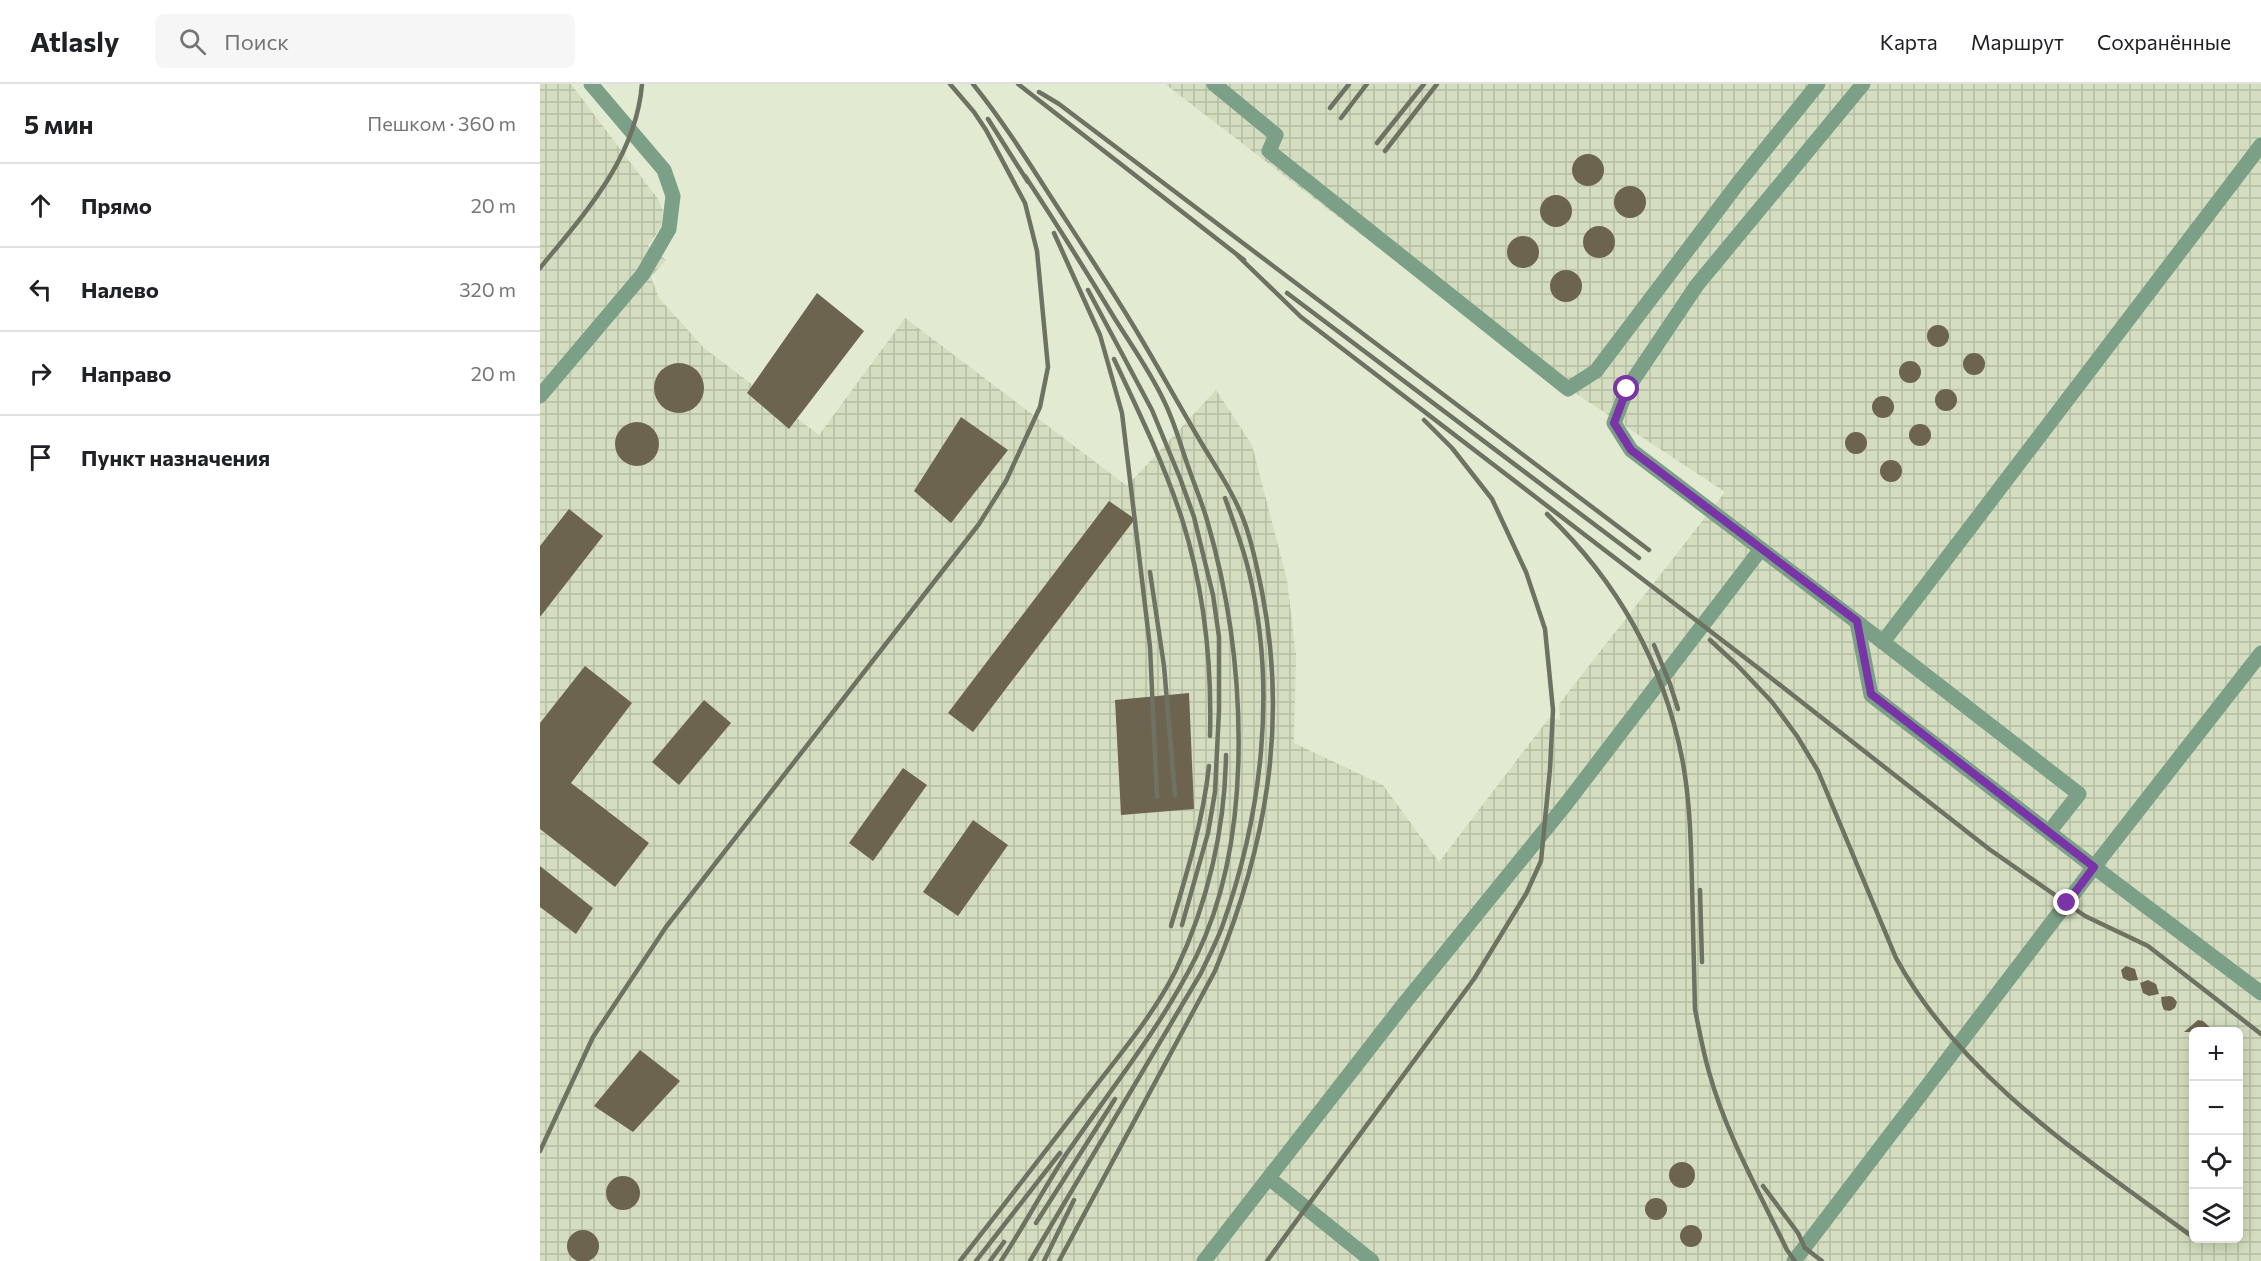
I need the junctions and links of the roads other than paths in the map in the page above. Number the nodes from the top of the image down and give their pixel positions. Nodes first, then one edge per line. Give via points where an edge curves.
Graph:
1 (591, 84) edge
2 (1214, 84) edge
3 (1818, 84) edge
4 (1863, 84) edge
5 (2261, 145) edge
6 (540, 396) edge
7 (1761, 549) junction
8 (1857, 621) junction
9 (1883, 642) junction
10 (2261, 653) edge
11 (2049, 832) junction
12 (2094, 867) junction
13 (2261, 993) edge
14 (1269, 1178) junction
15 (1204, 1261) edge
16 (1372, 1261) edge
17 (1794, 1261) edge

1 - 6 street via 664,170 673,196 669,229 643,274
2 - 3 street via 1276,135 1269,151 1568,389 1596,371
4 - 7 street via 1697,285 1627,389 1614,423 1631,450
5 - 9 street
7 - 8 street
7 - 14 street via 1566,804
8 - 9 street
8 - 11 street via 1871,694
9 - 11 street via 2079,794
10 - 12 street
11 - 12 street
12 - 13 street
12 - 17 street
14 - 15 street
14 - 16 street

